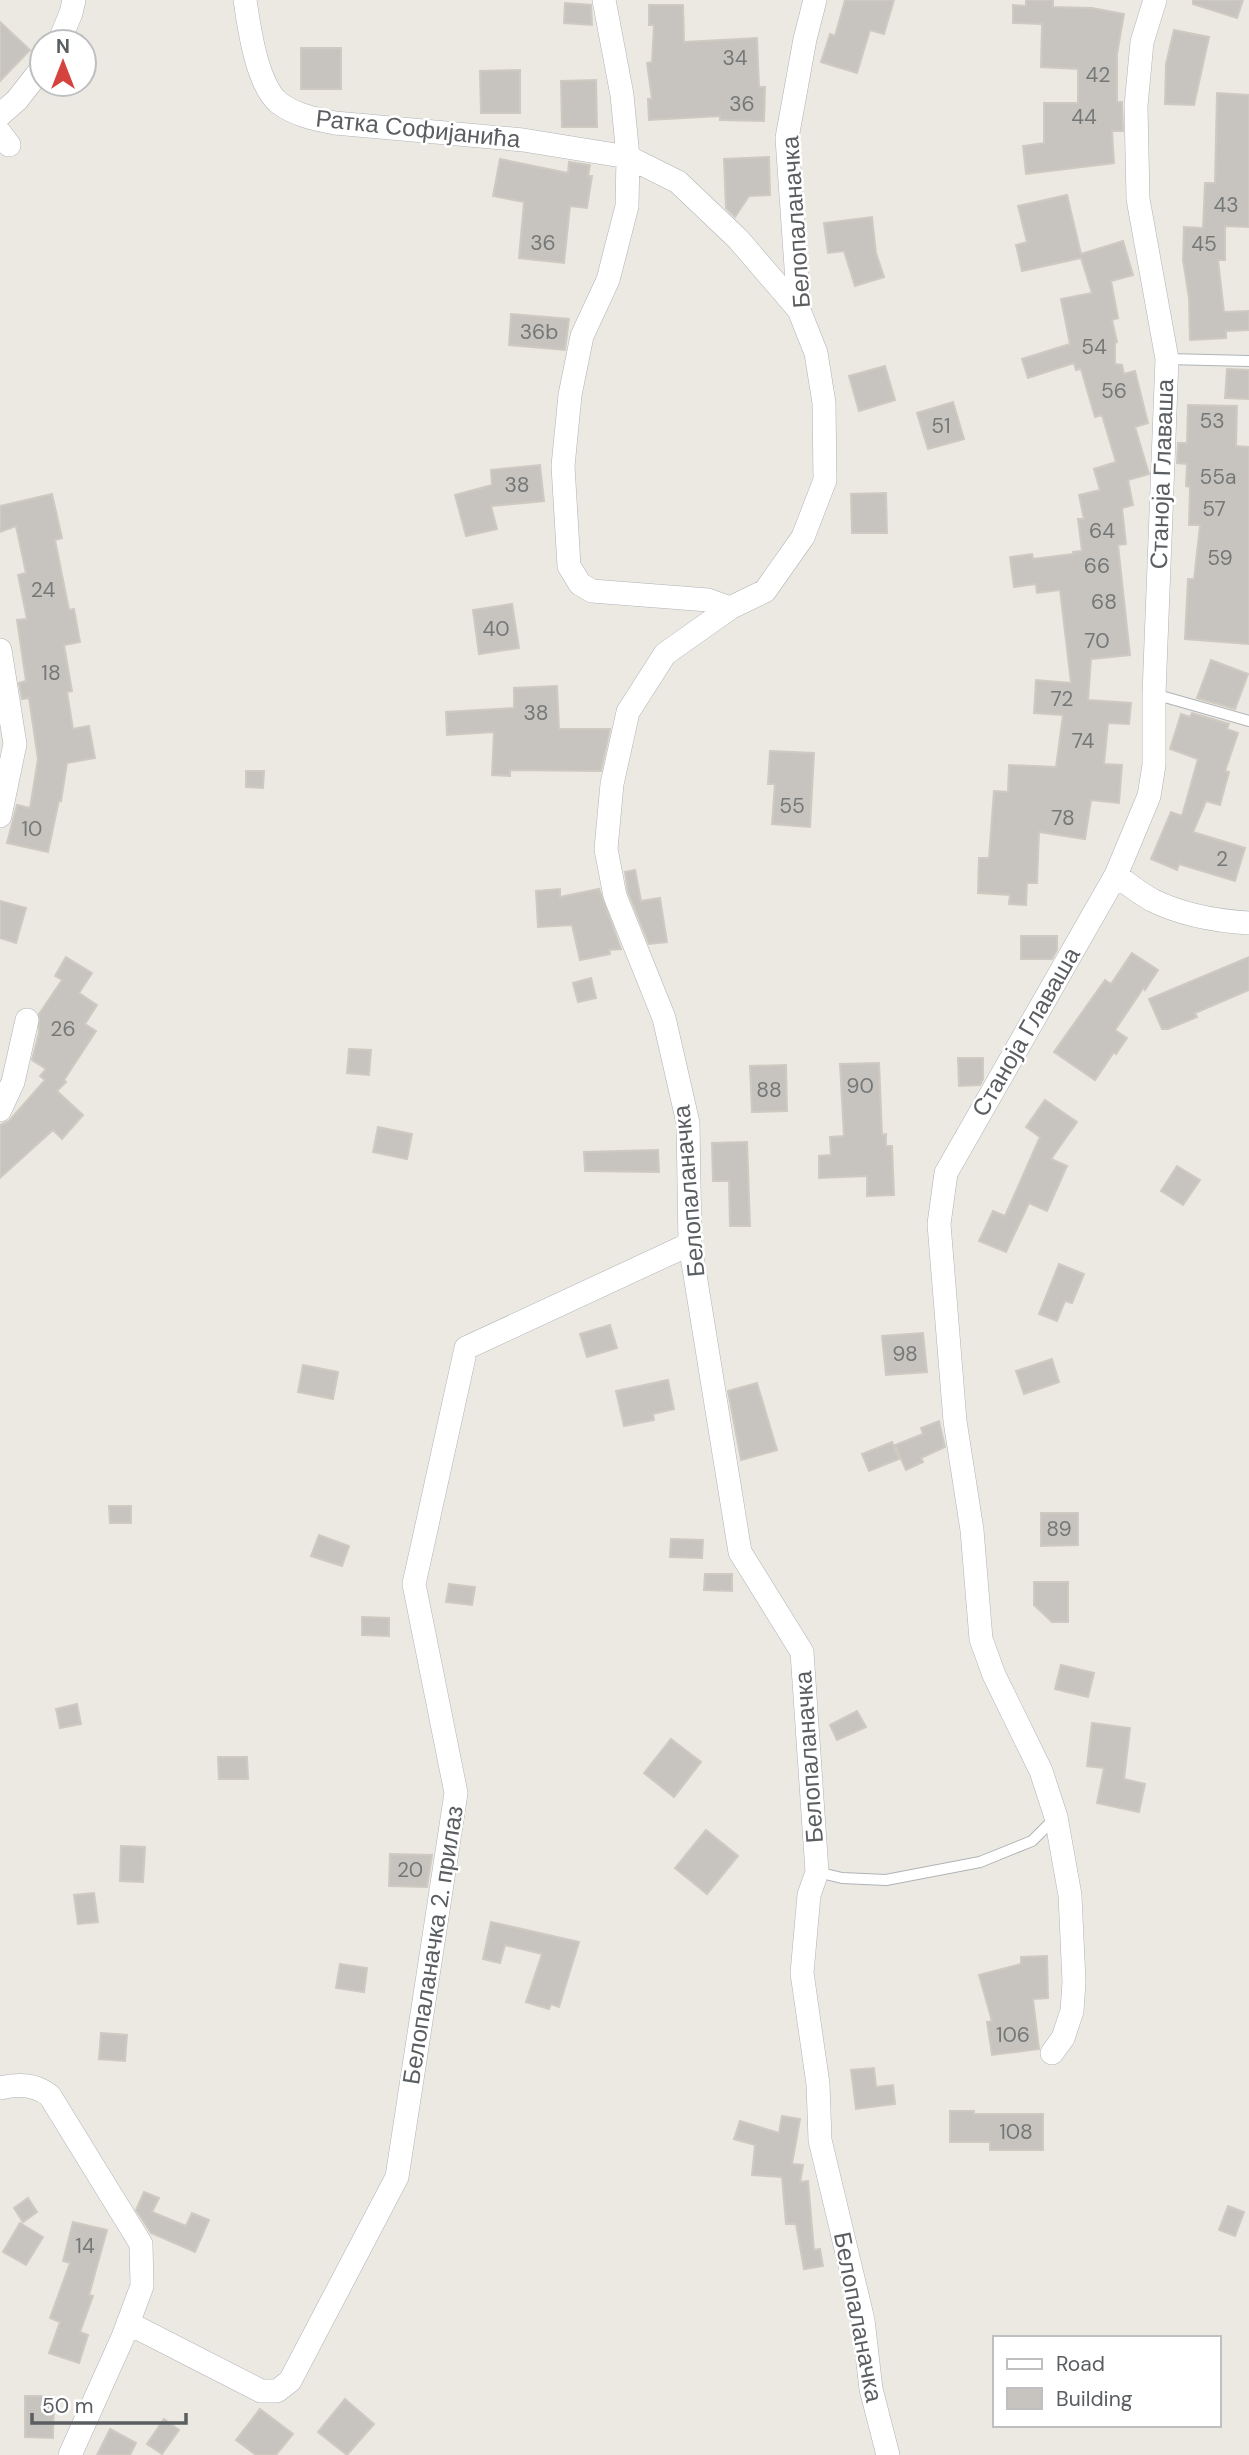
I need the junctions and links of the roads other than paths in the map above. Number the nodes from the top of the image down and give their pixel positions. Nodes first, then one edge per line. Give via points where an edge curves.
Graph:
1 (74, 0) edge
2 (245, 0) edge
3 (604, 0) edge
4 (815, 0) edge
5 (1155, 0) edge
6 (65, 28) edge
7 (28, 86) edge
8 (0, 115) edge
9 (628, 157) junction
10 (799, 310) junction
11 (1167, 359) junction
12 (1249, 361) edge
13 (730, 608) junction
14 (0, 650) edge
15 (1154, 694) junction
16 (1249, 721) edge
17 (0, 816) edge
18 (1116, 875) junction
19 (1249, 923) edge
20 (27, 1020) dead end
21 (0, 1110) edge
22 (690, 1244) junction
23 (1056, 1817) junction
24 (817, 1872) junction
25 (1052, 2053) dead end
26 (0, 2088) edge
27 (128, 2323) junction
28 (70, 2455) edge
29 (888, 2455) edge

1 - 6 street
2 - 9 street, Ратка Софијанића via 267,90 279,103 306,117 523,140
3 - 9 street via 622,94
4 - 10 street, Белопаланачка via 787,138
5 - 11 street, Станоја Главаша via 1142,42 1136,106 1138,199
7 - 8 street
9 - 10 street, Ратка Софијанића via 678,182 738,239
9 - 13 street via 627,206 608,280 582,336 570,396 563,466 569,566 580,584 592,591 708,600
10 - 13 street, Белопаланачка via 816,353 822,390 825,480 803,537 765,591
11 - 12 lane
11 - 15 street, Станоја Главаша
13 - 22 street, Белопаланачка via 665,654 628,712 612,784 606,849 615,895 664,1018 688,1123
14 - 17 street via 15,744
15 - 16 lane
15 - 18 street, Станоја Главаша via 1149,796
18 - 19 street via 1151,900 1188,914
18 - 23 street, Станоја Главаша via 946,1173 939,1224 955,1421 972,1530 981,1639 1041,1771
20 - 21 street via 13,1082
22 - 24 street, Белопаланачка via 740,1552 802,1652
22 - 27 street, Белопаланачка 2. прилаз via 466,1348 414,1584 456,1793 397,2177 290,2381 276,2391 261,2391
23 - 24 lane via 1032,1841 980,1862 886,1880
23 - 25 street, Станоја Главаша via 1070,1895 1074,1982 1072,2011
24 - 29 street, Белопаланачка via 809,1895 802,1973 813,2039 820,2140 863,2320 871,2389
26 - 27 street via 23,2085 50,2096 141,2244 142,2286
27 - 28 street

